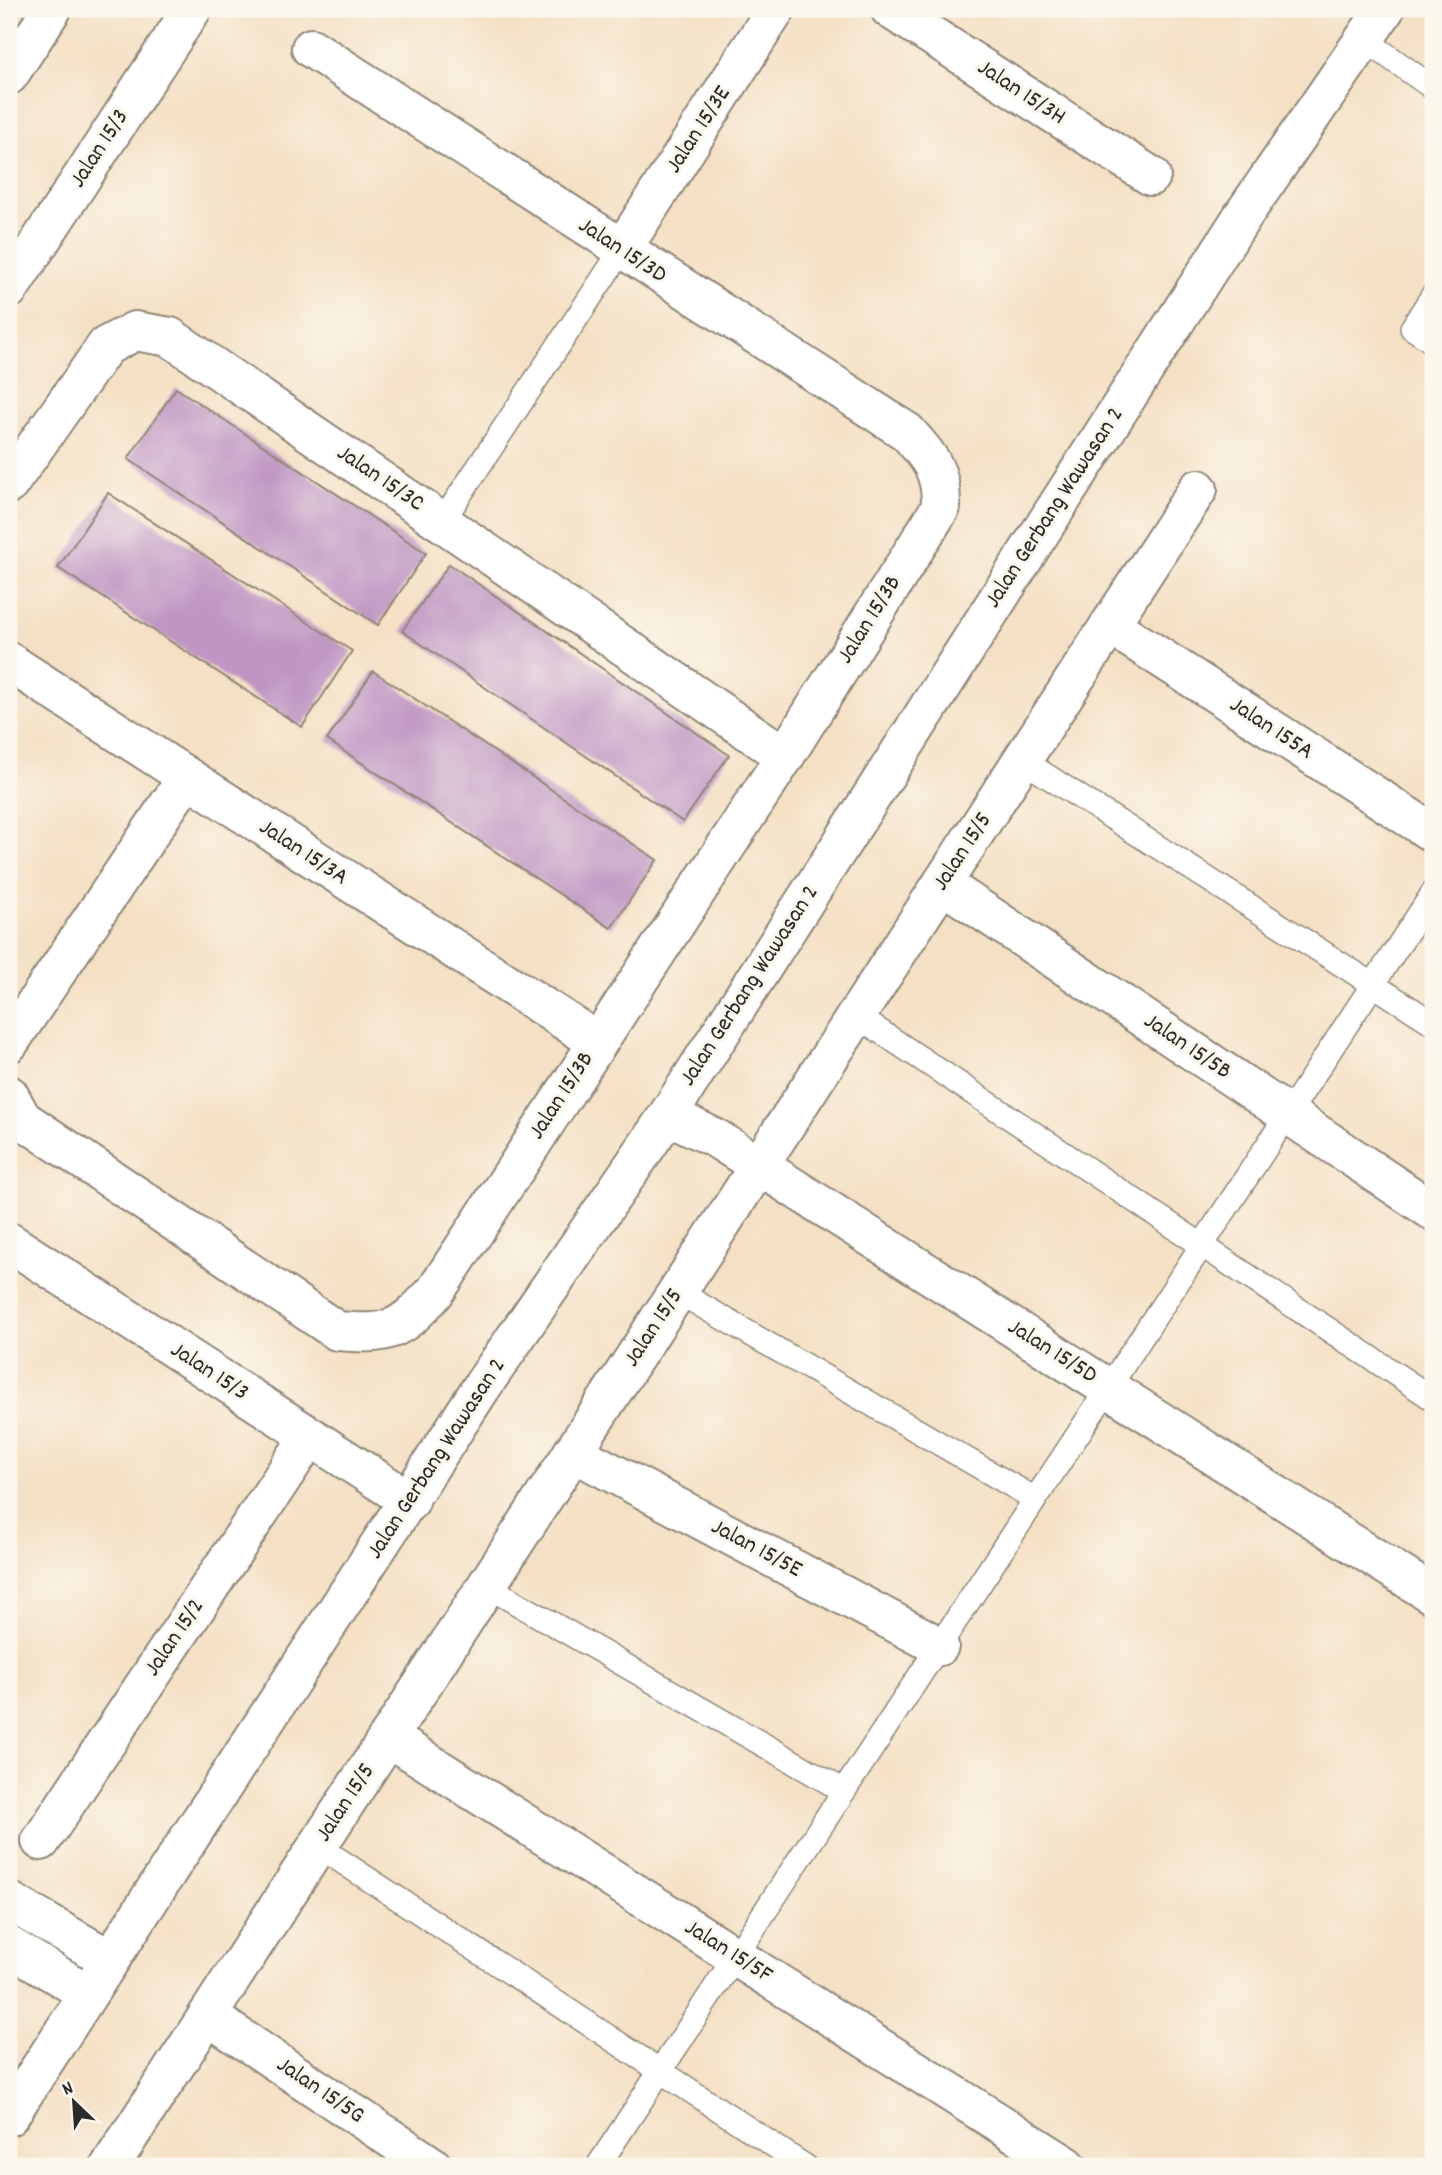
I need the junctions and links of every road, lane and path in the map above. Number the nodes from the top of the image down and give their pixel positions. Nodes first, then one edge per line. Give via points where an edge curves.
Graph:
1 (52, 9) edge
2 (192, 9) edge
3 (776, 9) edge
4 (890, 9) edge
5 (1374, 24) edge
6 (311, 48) dead end
7 (9, 75) edge
8 (1433, 88) edge
9 (1151, 176) dead end
10 (621, 250) junction
11 (9, 289) edge
12 (1433, 295) edge
13 (1433, 342) edge
14 (929, 457) joint
15 (9, 484) edge
16 (1198, 489) dead end
17 (442, 522) junction
18 (1110, 625) junction
19 (9, 662) edge
20 (785, 756) junction
21 (1022, 760) junction
22 (186, 779) junction
23 (1433, 833) edge
24 (942, 884) junction
25 (1433, 893) edge
26 (1373, 984) junction
27 (857, 1016) junction
28 (1433, 1023) edge
29 (14, 1033) edge
30 (598, 1042) junction
31 (9, 1095) edge
32 (1288, 1114) junction
33 (668, 1115) junction
34 (759, 1166) junction
35 (1433, 1210) edge
36 (9, 1242) edge
37 (1202, 1245) junction
38 (678, 1292) junction
39 (1108, 1388) junction
40 (1433, 1399) edge
41 (310, 1436) junction
42 (573, 1452) junction
43 (1035, 1499) junction
44 (410, 1501) junction
45 (487, 1586) junction
46 (1432, 1592) edge
47 (939, 1646) junction
48 (388, 1737) junction
49 (844, 1791) junction
50 (41, 1840) dead end
51 (318, 1846) junction
52 (9, 1902) edge
53 (9, 1946) edge
54 (735, 1957) junction
55 (109, 1959) junction
56 (88, 1993) junction
57 (208, 2016) junction
58 (660, 2071) junction
59 (9, 2116) edge
60 (123, 2162) edge
61 (1058, 2164) edge
62 (432, 2166) edge
63 (598, 2166) edge
64 (805, 2166) edge

1 - 7 street
2 - 11 street, Jalan 15/3
3 - 10 street, Jalan 15/3E
4 - 9 street, Jalan 15/3H
5 - 8 lane
5 - 33 street, Jalan Gerbang Wawasan 2 via 1242,216
6 - 10 street, Jalan 15/3D
10 - 14 street, Jalan 15/3D via 907,432
10 - 17 lane
12 - 13 lane via 1412,328
14 - 20 street, Jalan 15/3B via 942,483 941,506
15 - 17 street, Jalan 15/3C via 106,346 135,331 152,332 170,337
16 - 18 street, Jalan 15/5
17 - 20 street, Jalan 15/3C
18 - 21 street, Jalan 15/5
18 - 23 street, Jalan 155A
19 - 22 street, Jalan 15/3A
20 - 30 street, Jalan 15/3B
21 - 24 street, Jalan 15/5
21 - 26 lane
22 - 29 street
22 - 30 street, Jalan 15/3A
24 - 27 street, Jalan 15/5
24 - 32 street, Jalan 15/5B
25 - 26 lane
26 - 28 lane
26 - 32 lane
27 - 34 street, Jalan 15/5
27 - 37 lane
30 - 31 street, Jalan 15/3B via 435,1292 410,1319 377,1334 337,1331 22,1119
32 - 35 street, Jalan 15/5B
32 - 37 lane
33 - 34 street, Jalan 15/5D
33 - 44 street, Jalan Gerbang Wawasan 2 via 481,1388
34 - 38 street, Jalan 15/5
34 - 39 street, Jalan 15/5D
36 - 41 street, Jalan 15/3
37 - 39 lane
37 - 40 lane
38 - 42 street, Jalan 15/5
38 - 43 lane
39 - 43 lane
39 - 46 street, Jalan 15/5D
41 - 44 street, Jalan 15/3
41 - 50 street, Jalan 15/2
42 - 45 street, Jalan 15/5
42 - 47 street, Jalan 15/5E
43 - 47 lane
44 - 55 street, Jalan Gerbang Wawasan 2
45 - 48 street, Jalan 15/5
45 - 49 lane
47 - 49 lane
48 - 51 street, Jalan 15/5
48 - 54 street, Jalan 15/5F
49 - 54 lane
51 - 57 street, Jalan 15/5
51 - 58 lane
52 - 55 street
53 - 56 street
54 - 58 lane
54 - 61 street, Jalan 15/5F
55 - 56 street, Jalan Gerbang Wawasan 2
56 - 59 street, Jalan Gerbang Wawasan 2
57 - 60 street, Jalan 15/5
57 - 62 street, Jalan 15/5G
58 - 63 lane
58 - 64 lane

